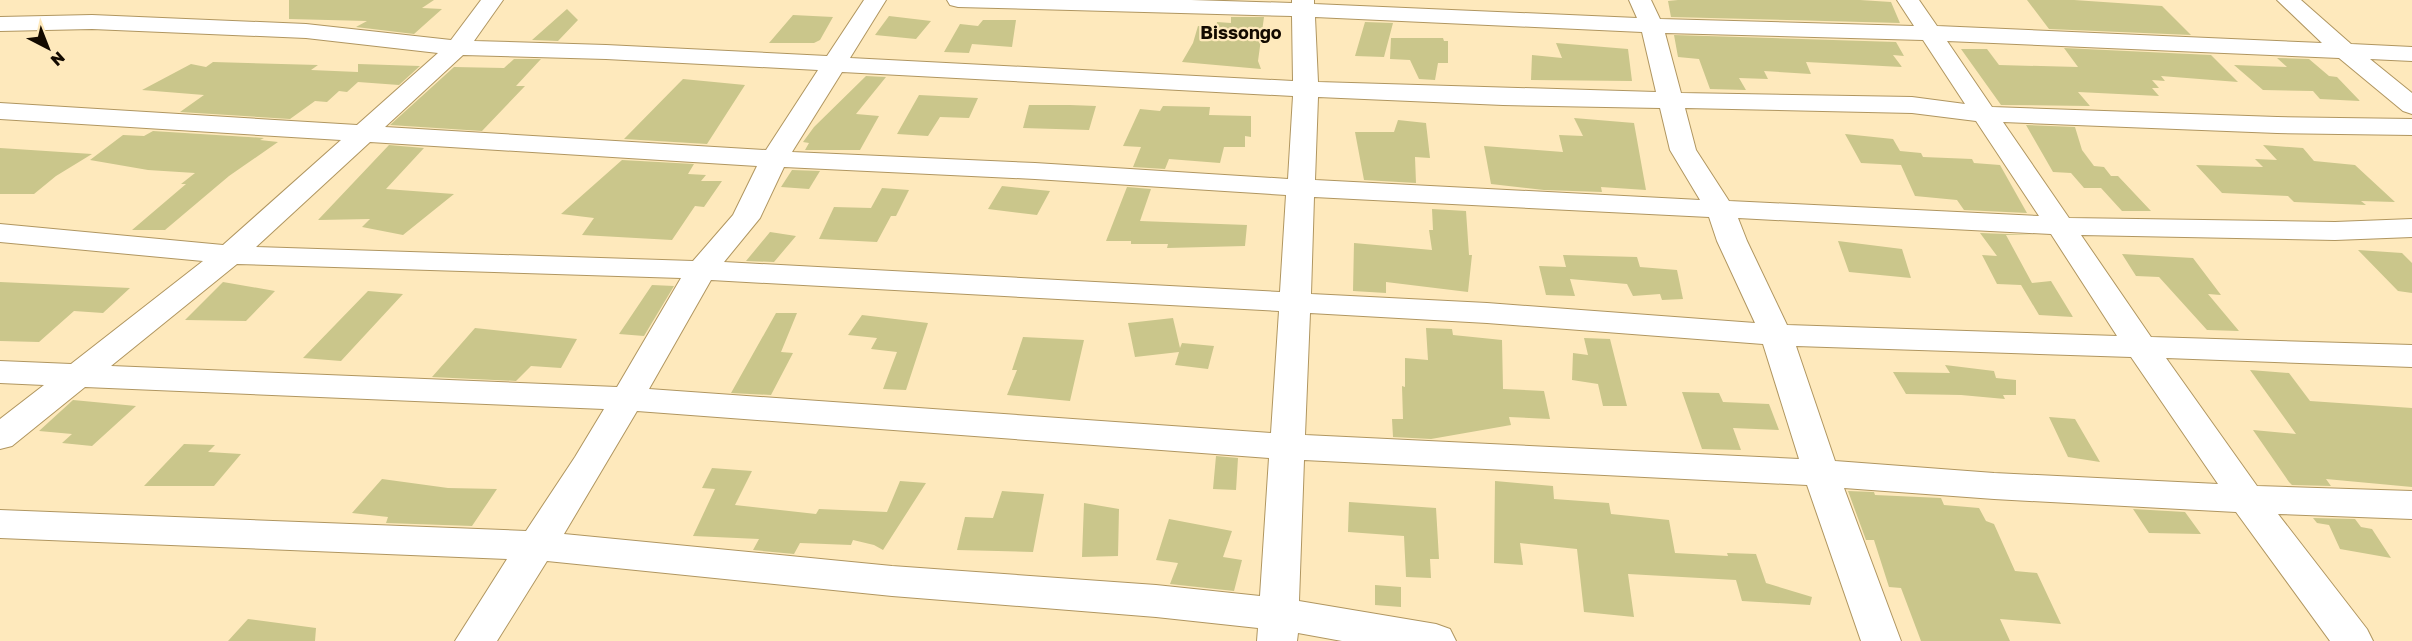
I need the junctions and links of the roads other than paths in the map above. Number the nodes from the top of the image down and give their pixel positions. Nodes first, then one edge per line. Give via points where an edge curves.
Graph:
1 (492, 0) edge
2 (875, 0) edge
3 (958, 0) edge
4 (1908, 0) edge
5 (2288, 0) edge
6 (1303, 5) edge
7 (1646, 13) edge
8 (0, 24) edge
9 (1931, 33) junction
10 (457, 48) junction
11 (2346, 52) junction
12 (2412, 54) edge
13 (835, 65) junction
14 (1306, 89) junction
15 (1671, 99) junction
16 (2412, 106) edge
17 (0, 111) edge
18 (1984, 114) junction
19 (2412, 127) edge
20 (363, 134) junction
21 (774, 159) junction
22 (1300, 188) junction
23 (1721, 210) junction
24 (2058, 226) junction
25 (2412, 228) edge
26 (0, 233) edge
27 (230, 255) junction
28 (701, 270) junction
29 (1296, 303) junction
30 (1776, 335) junction
31 (2141, 348) junction
32 (2412, 356) edge
33 (0, 372) edge
34 (79, 375) junction
35 (628, 399) junction
36 (0, 437) edge
37 (1288, 447) junction
38 (1821, 473) junction
39 (2247, 499) junction
40 (2412, 505) edge
41 (0, 524) edge
42 (537, 546) junction
43 (1279, 628) edge
44 (475, 641) edge
45 (1436, 641) edge
46 (1881, 641) edge
47 (2354, 641) edge

1 - 10 street
2 - 13 street
3 - 6 street
4 - 9 street
5 - 11 street
6 - 7 street
6 - 14 street
7 - 9 street
7 - 15 street
8 - 10 street via 92,22 306,31
9 - 11 street
9 - 18 street
10 - 13 street
10 - 20 street
11 - 12 street
11 - 16 street
13 - 14 street
13 - 21 street
14 - 15 street
14 - 22 street
15 - 18 street via 1912,105
15 - 23 street via 1683,150
17 - 20 street
18 - 19 street
18 - 24 street
20 - 21 street
20 - 27 street
21 - 22 street
21 - 28 street via 746,218
22 - 23 street
22 - 29 street
23 - 24 street
23 - 30 street via 1731,241
24 - 25 street via 2335,231
24 - 31 street
26 - 27 street
27 - 28 street
27 - 34 street
28 - 29 street
28 - 35 street
29 - 30 street
29 - 37 street
30 - 31 street
30 - 38 street
31 - 32 street
31 - 39 street
33 - 34 street
34 - 35 street
34 - 36 street
35 - 37 street
35 - 42 street
37 - 38 street
37 - 43 street
38 - 39 street
38 - 46 street
39 - 40 street
39 - 47 street
41 - 42 street
42 - 43 street via 892,581 1156,601
42 - 44 street
43 - 45 street

